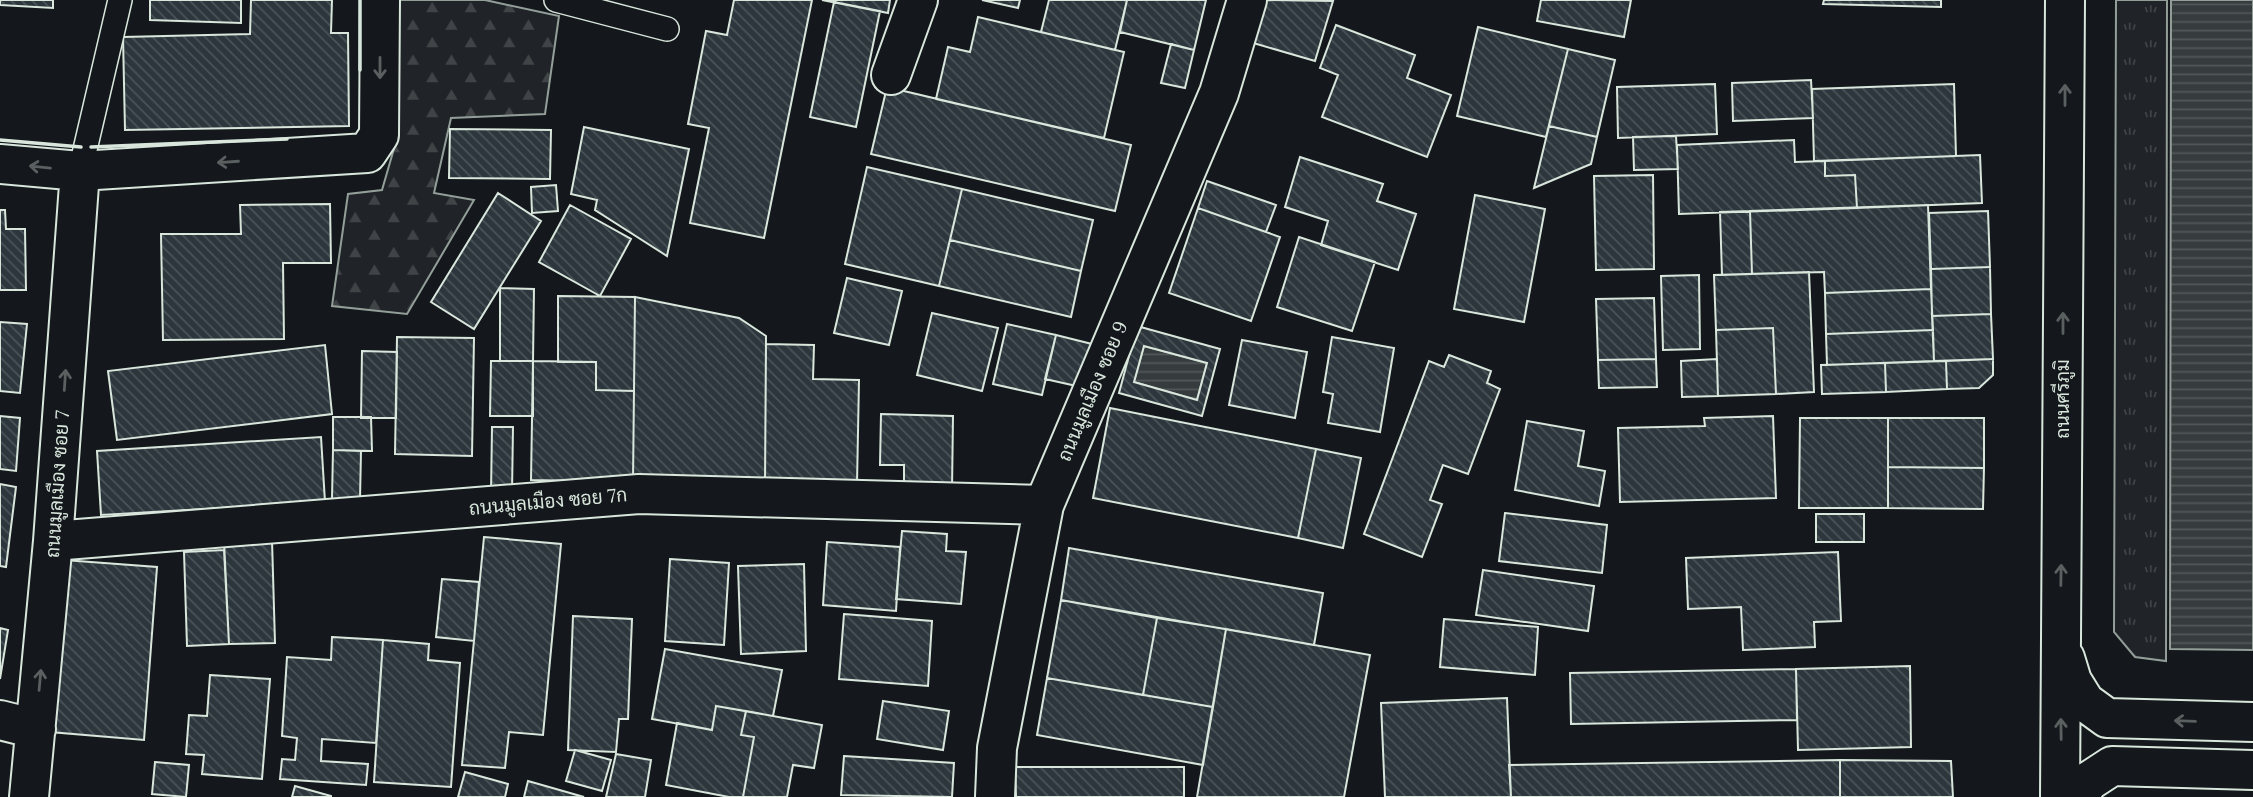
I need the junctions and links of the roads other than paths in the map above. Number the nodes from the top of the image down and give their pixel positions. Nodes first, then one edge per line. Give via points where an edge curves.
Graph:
1 (120, 0) edge
2 (380, 0) edge
3 (556, 0) edge
4 (918, 0) edge
5 (1248, 0) edge
6 (2065, 0) edge
7 (667, 29) dead end
8 (891, 75) dead end
9 (0, 163) edge
10 (80, 172) junction
11 (1044, 505) junction
12 (52, 541) junction
13 (2060, 643) junction
14 (2253, 722) edge
15 (18, 724) edge
16 (2253, 770) edge
17 (29, 797) edge
18 (995, 797) edge
19 (2060, 797) edge
20 (2077, 797) edge

1 - 10 lane
2 -> 10 street via 379,135 367,153
3 - 7 lane
4 - 8 street
5 - 11 street, ถนนมูลเมือง ซอย 9 via 1219,93
13 -> 6 street, ถนนศรีภูมิ
10 -> 9 street
12 -> 10 street, ถนนมูลเมือง ซอย 7
11 - 12 street, ถนนมูลเมือง ซอย 7ก via 639,494
11 - 18 street, ถนนมูลเมือง ซอย 9 via 997,748
15 -> 12 street, ถนนมูลเมือง ซอย 7
14 -> 13 street via 2107,718 2085,702 2072,681
19 -> 13 street, ถนนศรีภูมิ
15 - 17 street, ถนนมูลเมือง ซอย 7
16 - 20 street via 2112,766

